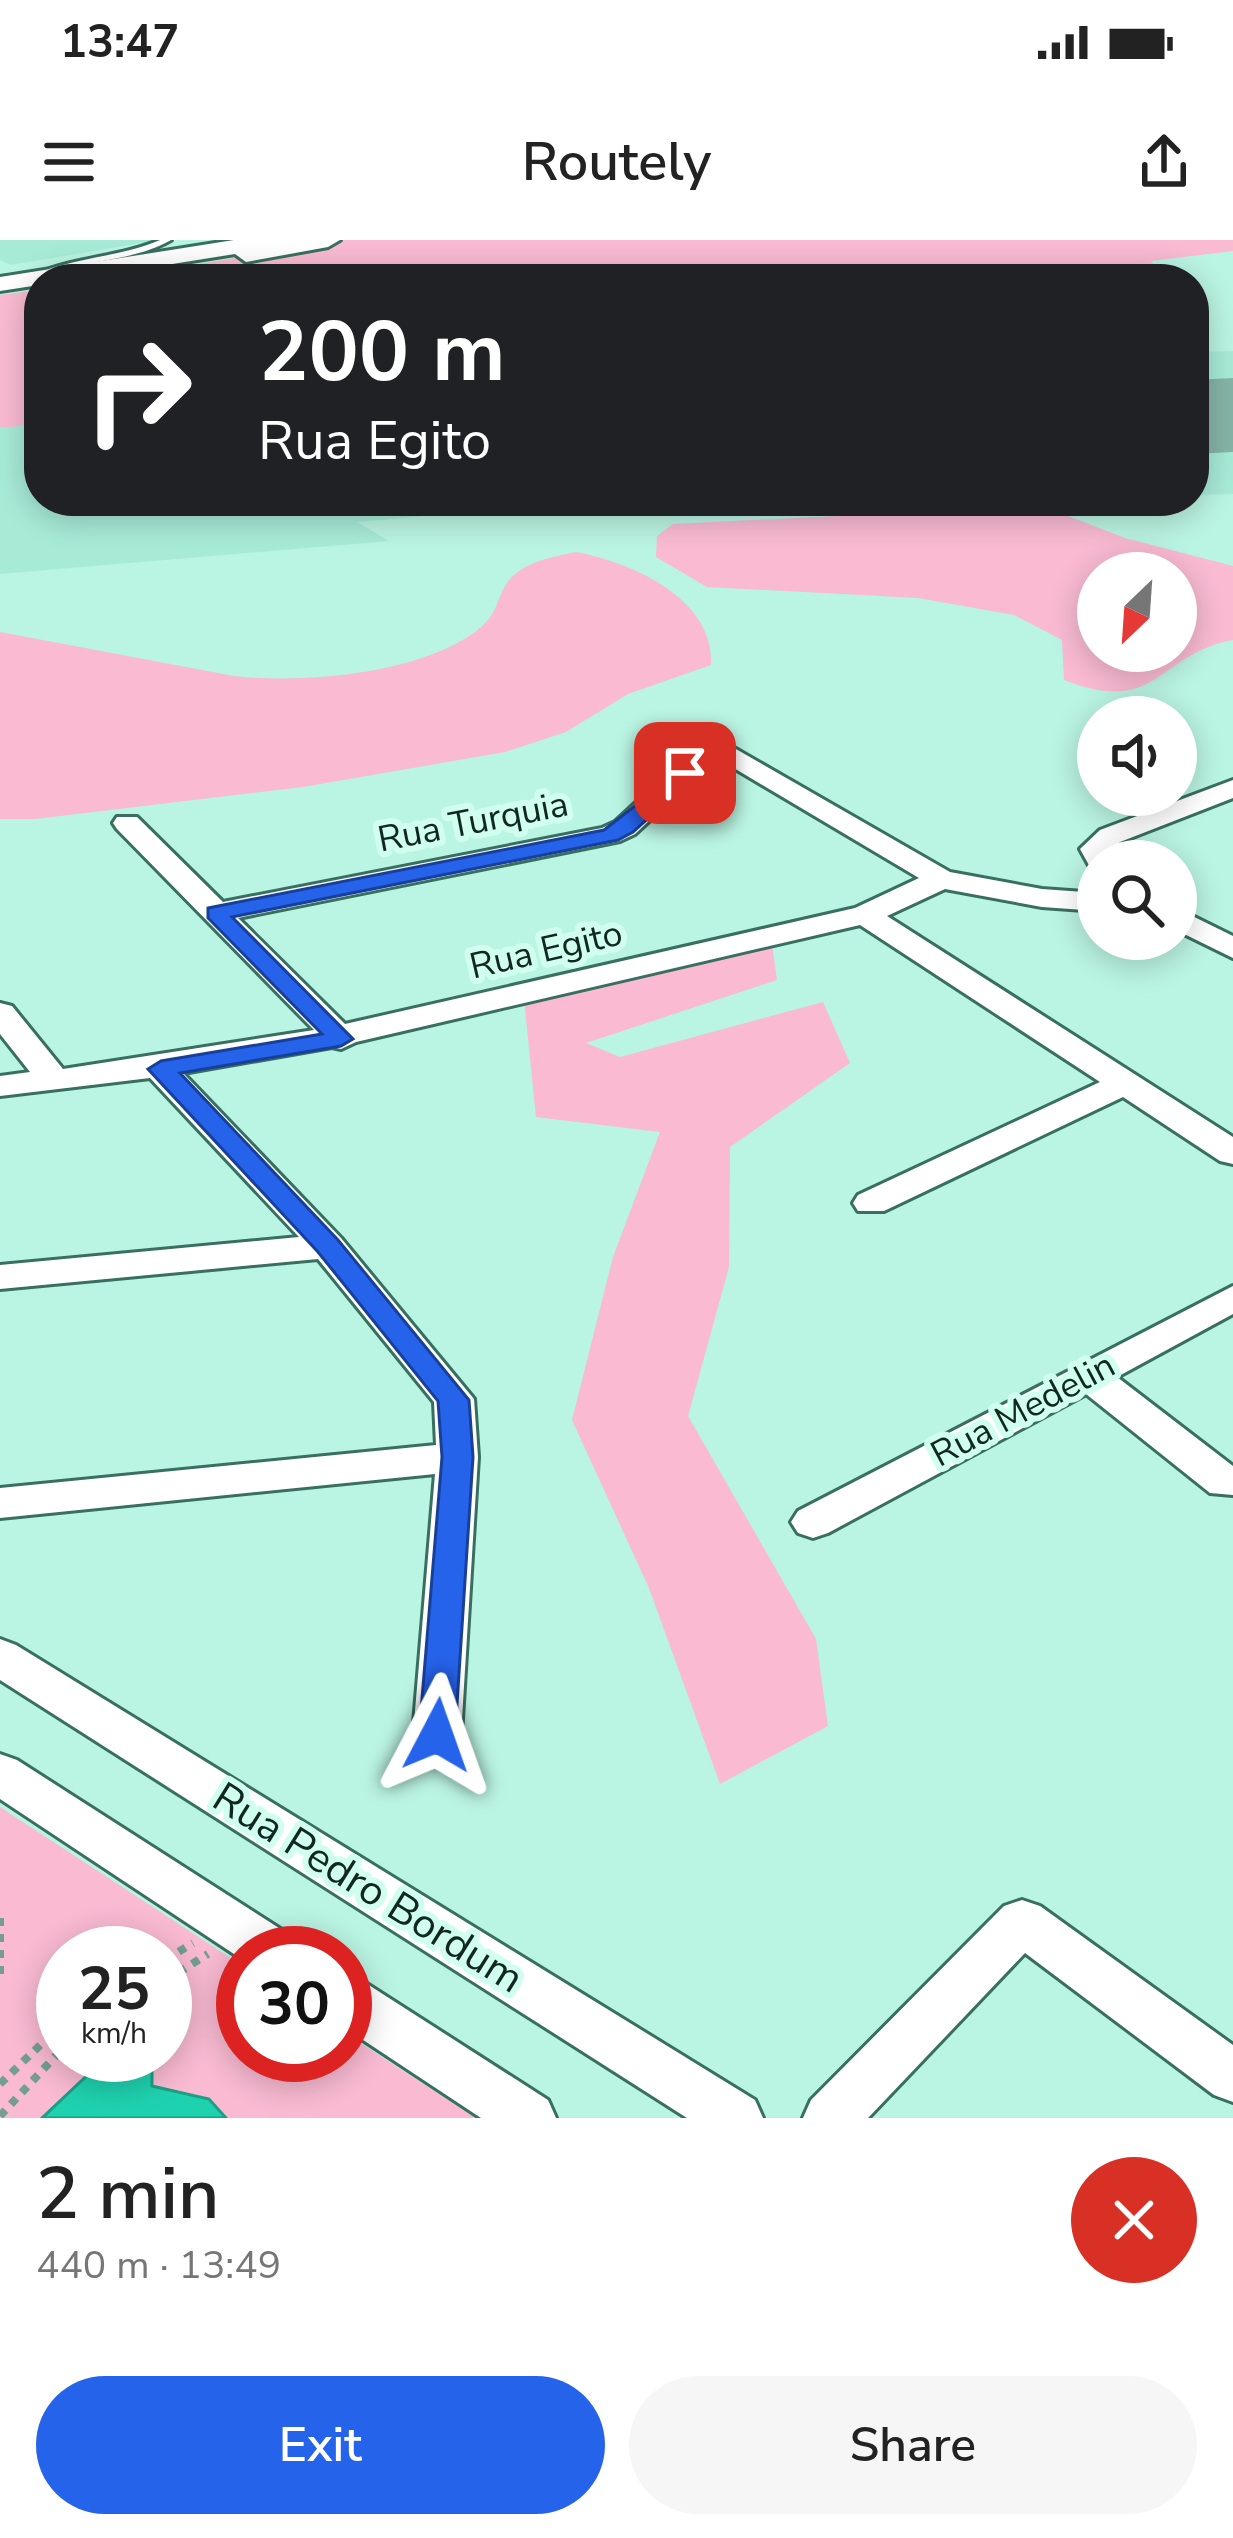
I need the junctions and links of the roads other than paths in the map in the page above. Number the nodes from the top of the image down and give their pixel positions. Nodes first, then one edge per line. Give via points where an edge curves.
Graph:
1 (166, 240) edge
2 (279, 240) edge
3 (328, 240) edge
4 (74, 264) edge
5 (142, 264) edge
6 (186, 264) edge
7 (1233, 788) edge
8 (127, 823) dead end
9 (1105, 840) edge
10 (940, 879) junction
11 (1077, 900) edge
12 (216, 913) junction
13 (866, 915) junction
14 (1197, 929) edge
15 (1233, 949) edge
16 (0, 1013) edge
17 (341, 1039) junction
18 (161, 1069) junction
19 (55, 1081) junction
20 (1126, 1084) junction
21 (0, 1086) edge
22 (1233, 1153) edge
23 (871, 1203) dead end
24 (328, 1246) junction
25 (0, 1277) edge
26 (1233, 1298) edge
27 (1088, 1375) junction
28 (458, 1457) junction
29 (1226, 1482) dead end
30 (0, 1503) edge
31 (813, 1522) dead end
32 (0, 1658) edge
33 (437, 1735) dead end
34 (0, 1774) edge
35 (234, 1926) edge
36 (372, 2017) edge
37 (1233, 2077) edge
38 (528, 2118) edge
39 (735, 2118) edge
40 (831, 2118) edge

1 - 4 lane
2 - 5 main road
3 - 6 main road
7 - 9 street
8 - 12 street
10 - 11 street
10 - 12 street, Rua Turquia via 715,745 610,835
10 - 13 street, Rua Egito
12 - 17 street
13 - 17 street, Rua Egito
13 - 20 street
14 - 15 street
16 - 19 street
17 - 18 street, Rua Egito
18 - 19 street, Rua Egito
18 - 24 street
19 - 21 street, Rua Egito
20 - 22 street
20 - 23 street
24 - 25 street
24 - 28 street via 454,1400
26 - 27 street, Rua Medelin
27 - 29 street
27 - 31 street, Rua Medelin
28 - 30 street
28 - 33 street
32 - 39 street, Rua Pedro Bordum
34 - 35 street
36 - 38 street
37 - 40 street via 1022,1922

